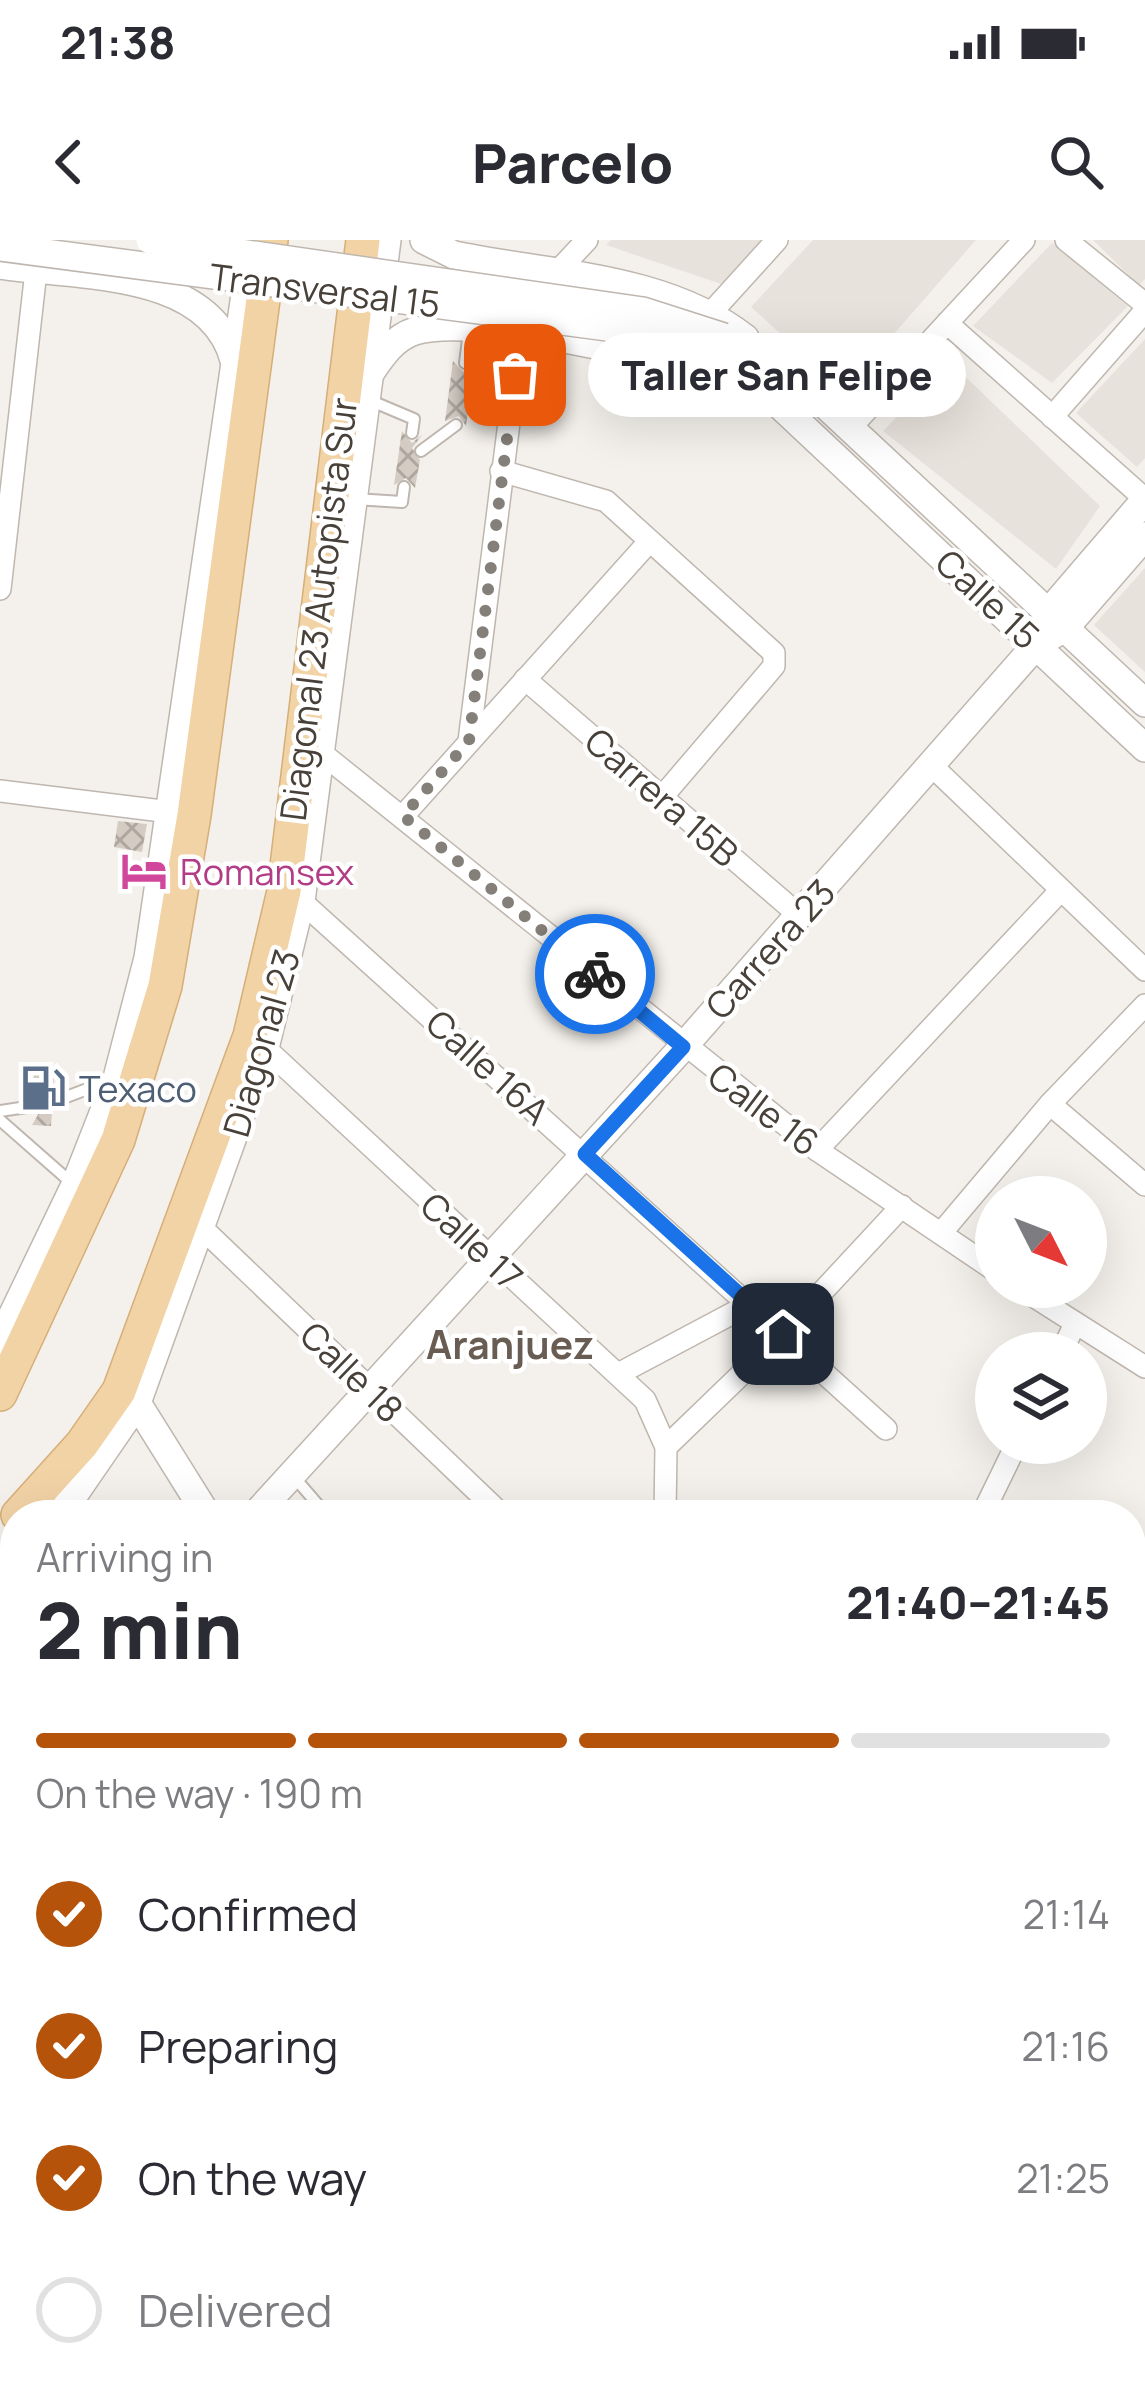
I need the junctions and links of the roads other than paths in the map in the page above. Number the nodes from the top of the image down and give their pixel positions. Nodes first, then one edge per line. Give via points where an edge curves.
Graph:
1 (150, 240) edge
2 (253, 240) edge
3 (271, 240) edge
4 (363, 240) edge
5 (387, 240) edge
6 (424, 240) edge
7 (587, 240) edge
8 (778, 240) edge
9 (1024, 240) edge
10 (1066, 240) edge
11 (0, 247) edge
12 (0, 266) edge
13 (36, 271) junction
14 (557, 272) junction
15 (1145, 308) edge
16 (947, 323) junction
17 (469, 329) junction
18 (520, 335) junction
19 (713, 337) junction
20 (234, 362) junction
21 (465, 363) dead end
22 (365, 389) junction
23 (1052, 417) junction
24 (455, 425) dead end
25 (850, 428) junction
26 (804, 431) junction
27 (412, 433) dead end
28 (8, 440) edge
29 (421, 451) dead end
30 (828, 452) joint
31 (501, 471) junction
32 (404, 487) dead end
33 (352, 498) junction
34 (1145, 499) edge
35 (1145, 536) edge
36 (647, 544) junction
37 (0, 589) edge
38 (1056, 620) junction
39 (1037, 644) junction
40 (525, 679) junction
41 (1145, 703) edge
42 (469, 741) junction
43 (1145, 748) edge
44 (319, 751) junction
45 (933, 767) junction
46 (0, 790) edge
47 (662, 797) junction
48 (170, 812) junction
49 (403, 816) junction
50 (164, 862) junction
51 (1061, 890) junction
52 (301, 901) junction
53 (180, 916) junction
54 (800, 916) junction
55 (148, 958) junction
56 (1145, 970) edge
57 (1145, 1005) edge
58 (683, 1047) junction
59 (266, 1048) junction
60 (117, 1078) junction
61 (52, 1102) dead end
62 (1050, 1104) junction
63 (33, 1106) dead end
64 (0, 1115) edge
65 (818, 1150) junction
66 (585, 1154) junction
67 (75, 1185) junction
68 (1145, 1185) edge
69 (902, 1206) junction
70 (203, 1229) junction
71 (941, 1232) junction
72 (975, 1256) edge
73 (489, 1259) junction
74 (20, 1302) edge
75 (750, 1304) junction
76 (1049, 1308) edge
77 (1074, 1326) junction
78 (1071, 1332) edge
79 (783, 1334) junction
80 (0, 1341) edge
81 (1145, 1367) edge
82 (620, 1373) junction
83 (369, 1389) junction
84 (0, 1394) edge
85 (128, 1397) junction
86 (886, 1429) dead end
87 (666, 1447) junction
88 (1007, 1464) edge
89 (292, 1475) junction
90 (31, 1500) edge
91 (69, 1500) edge
92 (197, 1500) edge
93 (269, 1500) edge
94 (314, 1500) edge
95 (486, 1500) edge
96 (665, 1500) edge
97 (989, 1500) edge

1 - 19 street, Transversal 15, bridge via 643,311
2 - 20 street
3 - 53 main road
4 - 85 main road, Diagonal 23 Autopista Sur via 284,891 250,1036
5 - 22 street, Diagonal 23
6 - 14 street via 454,255
7 - 14 street
8 - 19 street
9 - 16 street
10 - 15 street
11 - 19 street, Transversal 15, bridge
12 - 13 street
13 - 20 street via 183,295 216,320
13 - 28 street
14 - 19 street via 665,297
15 - 23 street
16 - 23 street
16 - 25 street
17 - 18 street
17 - 21 lane
17 - 22 street via 407,334 383,354
18 - 26 street via 662,358 731,385
18 - 31 street
19 - 25 street, Transversal 15 via 791,373
19 - 26 street, Transversal 15
20 - 48 street
22 - 27 lane via 414,419
22 - 33 street, Diagonal 23
23 - 34 street
24 - 29 lane
25 - 38 street, Calle 15
26 - 30 street, Transversal 15
28 - 37 street
30 - 39 street, Calle 15
31 - 36 street via 605,501
31 - 42 street
32 - 33 lane via 402,502
33 - 44 street, Diagonal 23
34 - 38 street, Carrera 23
35 - 38 street, Carrera 23
36 - 40 street
36 - 47 street via 774,653 774,666
38 - 39 street, Carrera 23
38 - 41 street, Calle 15
39 - 43 street, Calle 15
39 - 45 street, Carrera 23
40 - 42 street
40 - 47 street, Carrera 15B
42 - 49 street
44 - 49 street, Calle 16
44 - 52 street, Diagonal 23
45 - 51 street
45 - 54 street, Carrera 23
46 - 48 street
47 - 54 street, Carrera 15B
48 - 50 street
49 - 58 street, Calle 16
50 - 53 main road
50 - 55 street
51 - 56 street
51 - 65 street
52 - 59 street, Diagonal 23
52 - 66 street, Calle 16A
53 - 55 main road
53 - 74 main road via 118,1140
54 - 58 street, Carrera 23
55 - 60 street
57 - 62 street
58 - 65 street, Calle 16
58 - 66 street, Carrera 23
59 - 70 street, Diagonal 23
59 - 73 street, Calle 17
60 - 61 lane
60 - 67 street
62 - 68 street
62 - 71 street
63 - 64 lane
64 - 67 lane
65 - 69 street, Calle 16
66 - 73 street, Carrera 23
66 - 75 street, Calle 16A
67 - 74 street
69 - 71 street, Calle 16
69 - 79 street
70 - 83 street, Calle 18
70 - 85 street, Diagonal 23
71 - 72 street, Calle 16
73 - 82 street, Calle 17
73 - 83 street, Carrera 23
74 - 80 street
74 - 84 main road
75 - 79 street, Calle 16A
75 - 82 street
76 - 77 street
77 - 78 street
77 - 81 street
79 - 86 street, Calle 16A
79 - 87 street
82 - 87 street, Calle 17 via 645,1400
83 - 89 street, Carrera 23
83 - 95 street, Calle 18
85 - 90 main road, Diagonal 23 Autopista Sur
85 - 91 street
85 - 92 street
87 - 96 street, Calle 17
88 - 97 street
89 - 93 street, Carrera 23
89 - 94 lane

